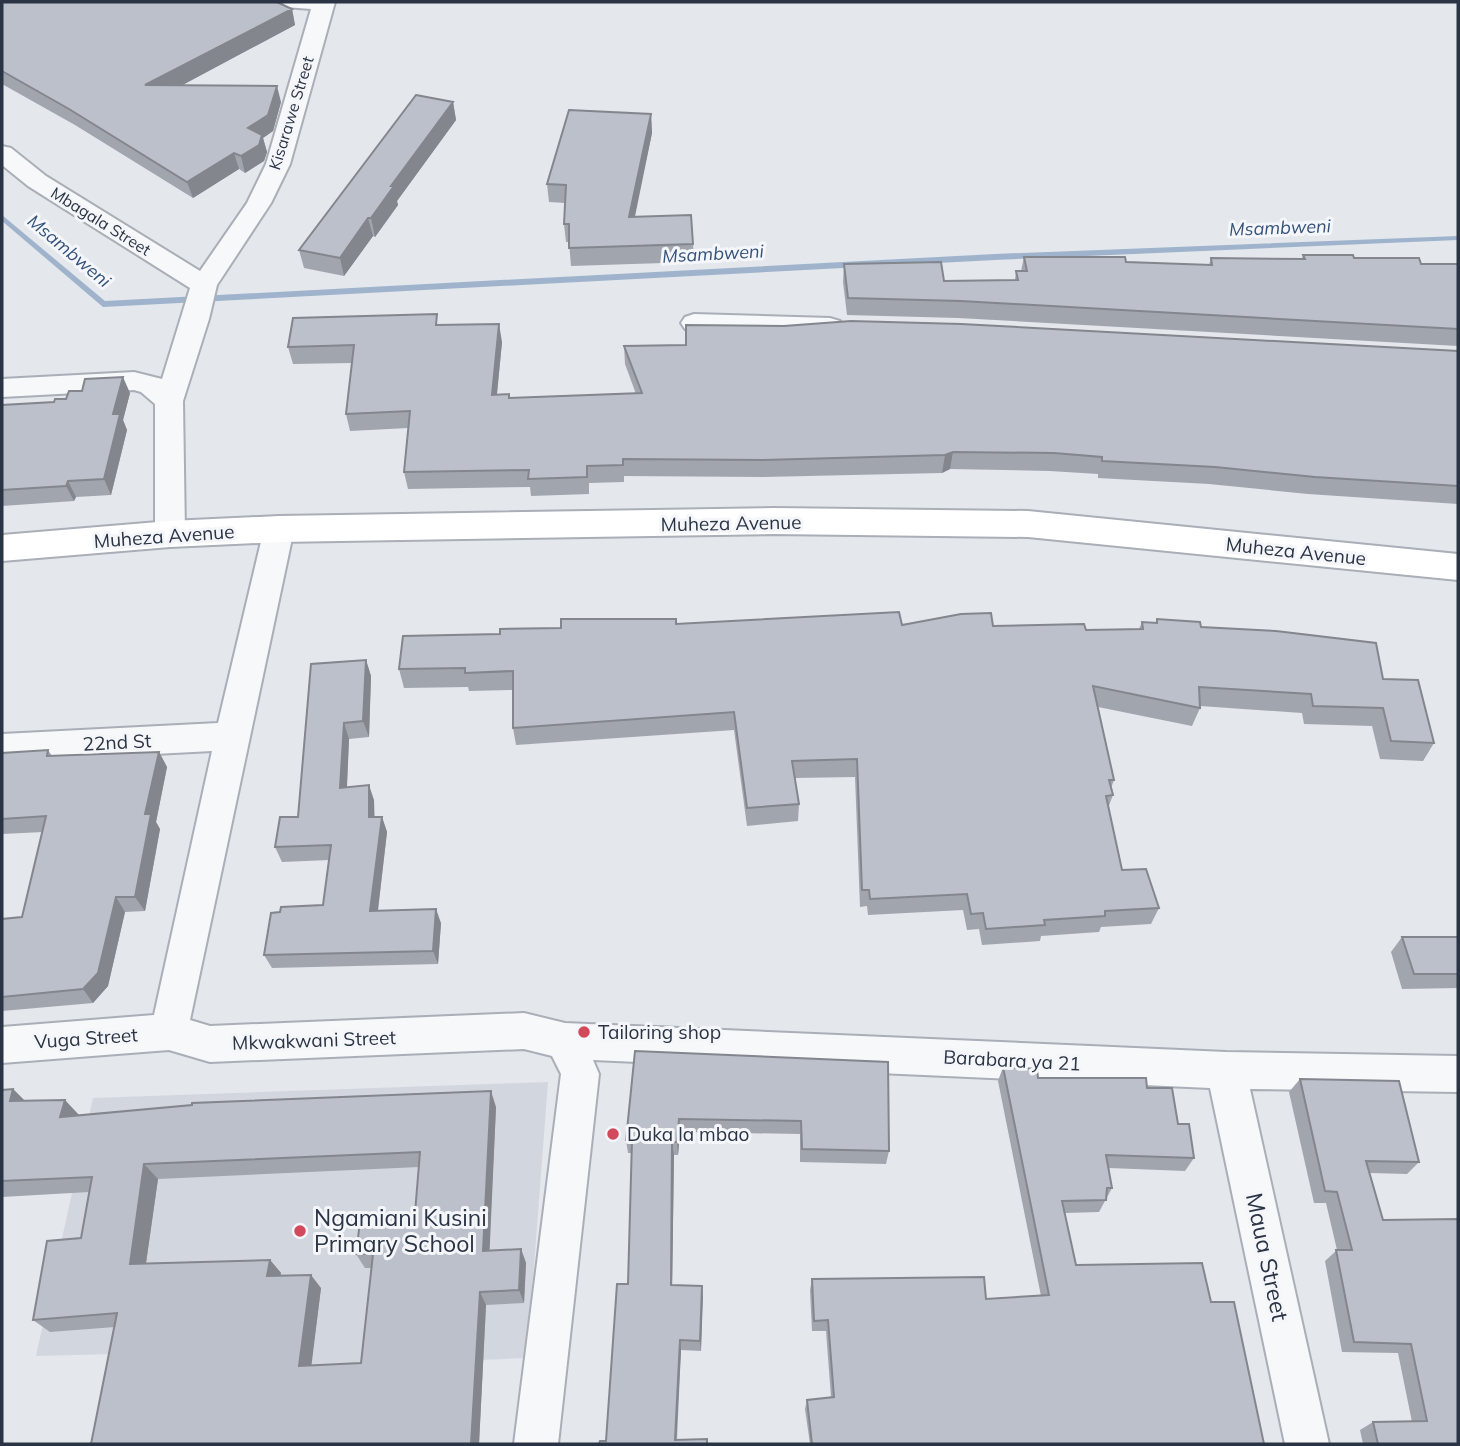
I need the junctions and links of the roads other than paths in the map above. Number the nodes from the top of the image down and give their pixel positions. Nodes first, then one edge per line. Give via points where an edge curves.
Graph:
1 (293, 2) edge
2 (323, 2) edge
3 (2, 153) edge
4 (203, 288) junction
5 (694, 323) edge
6 (861, 327) edge
7 (2, 388) edge
8 (169, 401) junction
9 (279, 529) junction
10 (170, 534) junction
11 (2, 548) edge
12 (1458, 567) edge
13 (232, 736) junction
14 (2, 748) edge
15 (169, 1032) junction
16 (565, 1041) junction
17 (2, 1045) edge
18 (1226, 1070) junction
19 (1458, 1074) edge
20 (536, 1444) edge
21 (1307, 1444) edge

1 - 2 street
2 - 4 street, Kisarawe Street via 278,164 259,203
3 - 4 street, Mbagala Street via 37,181
4 - 8 street
5 - 6 street
7 - 8 street via 134,381 150,384
8 - 10 street
9 - 10 street, Muheza Avenue
9 - 12 street, Muheza Avenue via 773,522 1028,524
9 - 13 street
10 - 11 street, Muheza Avenue
13 - 14 street, 22nd St
13 - 15 street
15 - 16 street, Mkwakwani Street via 210,1044 524,1031
15 - 17 street, Vuga Street
16 - 18 street, Barabara ya 21
16 - 20 street via 580,1074
18 - 19 street, Barabara ya 21
18 - 21 street, Maua Street

